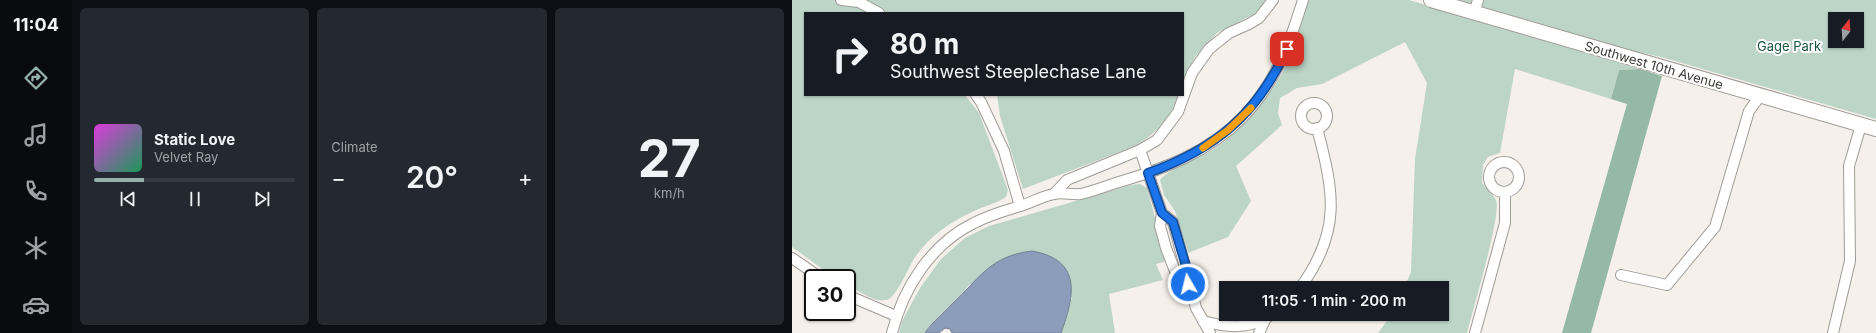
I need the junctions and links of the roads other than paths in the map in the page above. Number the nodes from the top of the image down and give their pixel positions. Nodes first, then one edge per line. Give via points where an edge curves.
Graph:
1 (841, 0) edge
2 (1273, 0) edge
3 (1303, 0) edge
4 (1431, 0) edge
5 (1476, 6) edge
6 (877, 12) edge
7 (1184, 95) edge
8 (977, 96) edge
9 (1184, 96) edge
10 (1760, 96) junction
11 (1861, 125) junction
12 (1317, 128) dead end
13 (1876, 129) edge
14 (1140, 150) junction
15 (1148, 173) junction
16 (1505, 192) dead end
17 (1054, 194) junction
18 (1020, 206) junction
19 (1162, 213) junction
20 (792, 258) edge
21 (808, 269) edge
22 (1621, 275) dead end
23 (1305, 281) edge
24 (1188, 284) junction
25 (856, 299) edge
26 (896, 316) junction
27 (1203, 321) junction
28 (1259, 321) edge
29 (1266, 321) edge
30 (892, 333) edge
31 (1210, 333) edge
32 (1258, 333) edge
33 (1475, 333) edge
34 (1833, 333) edge

1 - 6 street via 859,2
2 - 7 street via 1259,18 1229,33 1209,49 1192,72
3 - 15 street via 1280,66 1242,118 1195,154
4 - 5 main road, Southwest 10th Avenue
5 - 10 main road, Southwest 10th Avenue
8 - 18 street via 1004,151
9 - 14 street via 1169,126 1157,140
10 - 11 main road, Southwest 10th Avenue
10 - 22 street via 1749,111 1715,227 1667,285
11 - 13 main road, Southwest 10th Avenue
11 - 34 street via 1849,166 1850,261
12 - 23 street via 1330,181 1331,212 1329,232 1322,252
14 - 15 street
14 - 17 street via 1067,180
15 - 17 street via 1079,194
15 - 19 street
16 - 33 street via 1504,223
17 - 18 street
18 - 26 street via 974,223 939,249 912,281
19 - 24 street via 1173,222 1186,266
19 - 24 street via 1160,226 1166,248 1175,271
20 - 21 street
24 - 27 street
25 - 26 street
26 - 30 street
27 - 28 street via 1235,327
27 - 31 street
29 - 32 street

